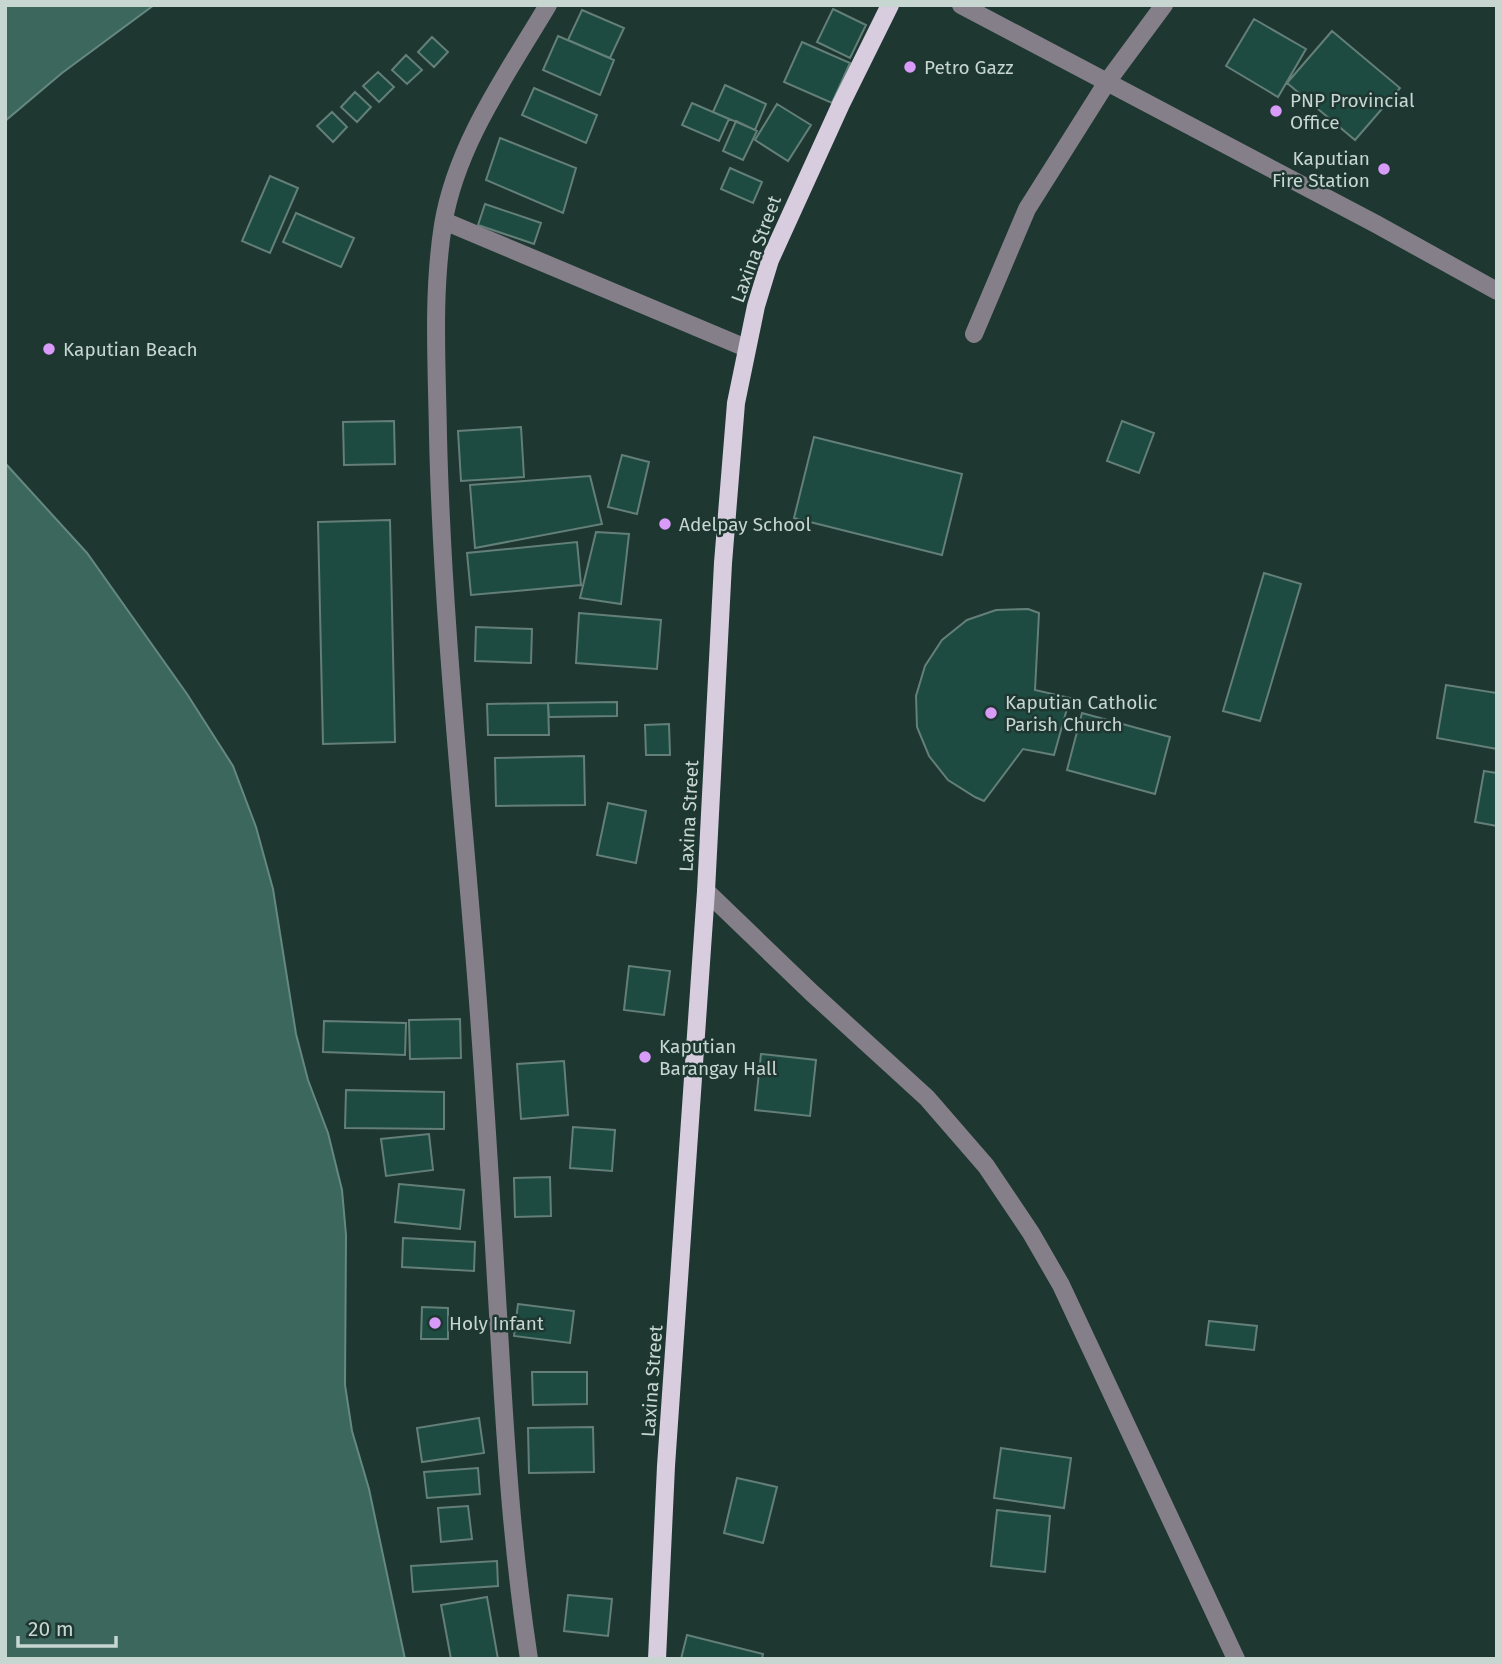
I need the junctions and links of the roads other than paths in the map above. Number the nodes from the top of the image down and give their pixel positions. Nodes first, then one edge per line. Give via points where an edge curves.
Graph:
1 (548, 5) edge
2 (890, 5) edge
3 (961, 5) edge
4 (1164, 5) edge
5 (1107, 82) junction
6 (444, 221) junction
7 (1497, 291) edge
8 (974, 334) dead end
9 (746, 348) junction
10 (706, 891) junction
11 (529, 1659) edge
12 (657, 1659) edge
13 (1236, 1659) edge

1 - 6 street via 477,126
2 - 9 main road, Laxina Street via 775,248
3 - 5 street
4 - 5 street
5 - 7 street
5 - 8 street via 1027,209
6 - 9 street
6 - 11 street via 436,342 448,639 475,955 513,1548
9 - 10 main road, Laxina Street via 729,464
10 - 12 main road, Laxina Street
10 - 13 street via 927,1098 986,1166 1061,1284

